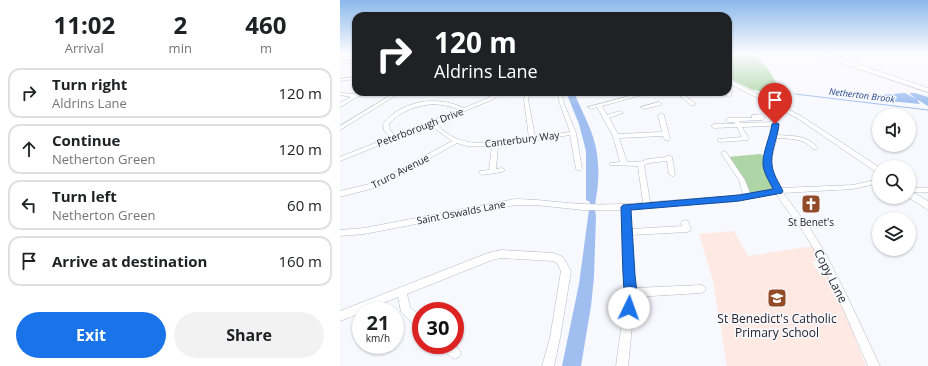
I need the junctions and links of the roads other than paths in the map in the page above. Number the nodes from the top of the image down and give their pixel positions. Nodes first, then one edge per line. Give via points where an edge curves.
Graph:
1 (874, 71) edge
2 (352, 78) edge
3 (340, 80) edge
4 (732, 83) edge
5 (928, 90) edge
6 (340, 94) edge
7 (352, 95) edge
8 (357, 96) edge
9 (392, 96) edge
10 (493, 96) edge
11 (527, 96) edge
12 (560, 96) edge
13 (637, 96) edge
14 (642, 96) edge
15 (682, 96) edge
16 (659, 104) dead end
17 (693, 104) dead end
18 (599, 105) junction
19 (340, 106) edge
20 (591, 106) dead end
21 (651, 106) junction
22 (644, 107) dead end
23 (463, 110) junction
24 (777, 110) dead end
25 (620, 113) dead end
26 (661, 115) dead end
27 (605, 117) junction
28 (755, 119) dead end
29 (728, 120) dead end
30 (431, 123) junction
31 (738, 123) junction
32 (775, 124) junction
33 (714, 126) dead end
34 (340, 128) edge
35 (572, 133) junction
36 (616, 136) junction
37 (774, 136) junction
38 (393, 137) junction
39 (532, 138) junction
40 (720, 140) dead end
41 (457, 141) junction
42 (495, 144) junction
43 (816, 148) dead end
44 (724, 153) dead end
45 (340, 159) edge
46 (624, 163) junction
47 (612, 164) dead end
48 (641, 164) junction
49 (872, 166) edge
50 (579, 169) dead end
51 (502, 170) dead end
52 (492, 171) junction
53 (482, 173) dead end
54 (672, 174) dead end
55 (872, 183) edge
56 (928, 190) edge
57 (778, 191) junction
58 (916, 191) edge
59 (340, 194) edge
60 (747, 197) junction
61 (916, 197) edge
62 (647, 206) junction
63 (928, 206) edge
64 (626, 207) junction
65 (685, 223) dead end
66 (626, 232) junction
67 (340, 233) edge
68 (701, 289) dead end
69 (402, 291) junction
70 (631, 293) junction
71 (340, 316) edge
72 (412, 316) edge
73 (548, 366) edge
74 (622, 366) edge
75 (874, 366) edge

1 - 5 highway
2 - 3 street
4 - 49 main road via 799,117
6 - 7 street
8 - 19 street
9 - 34 street
10 - 23 street, Peterborough Drive
11 - 39 street
12 - 35 street
13 - 18 street
14 - 21 street
15 - 17 street
16 - 21 street
18 - 20 street
18 - 27 street
21 - 22 street
23 - 30 street, Peterborough Drive
23 - 38 street via 451,103 434,102 402,110 392,116 386,124 386,130
24 - 32 street, Copy Lane
25 - 27 street
26 - 36 street via 666,137
27 - 36 street
28 - 31 street
29 - 31 street
30 - 38 street, Peterborough Drive
30 - 41 street, Canterbury Way
31 - 32 street
31 - 33 street
31 - 40 street via 746,139
32 - 37 street, Copy Lane
35 - 39 street, Canterbury Way
35 - 50 street
36 - 46 street
37 - 43 street via 805,140
37 - 57 street, Copy Lane via 768,155 768,165
38 - 45 street, Peterborough Drive
39 - 42 street, Canterbury Way
41 - 42 street, Canterbury Way
41 - 59 street, Truro Avenue via 376,185
42 - 52 street
44 - 60 street via 742,180
46 - 47 street
46 - 48 street
48 - 54 street via 648,160 669,158
48 - 62 street
51 - 52 street
52 - 53 street
55 - 57 street, Saint Oswalds Lane via 853,187
56 - 58 street
57 - 60 street, Saint Oswalds Lane
57 - 75 street, Copy Lane via 813,240 835,278
60 - 62 street, Saint Oswalds Lane
61 - 63 main road
62 - 64 street, Saint Oswalds Lane
64 - 66 street
64 - 67 street, Saint Oswalds Lane via 515,202
65 - 66 street via 687,229
66 - 70 street
68 - 70 street
69 - 71 street
69 - 72 street via 405,309
69 - 73 street via 473,262 501,254 554,256 560,260 566,271
70 - 74 street

